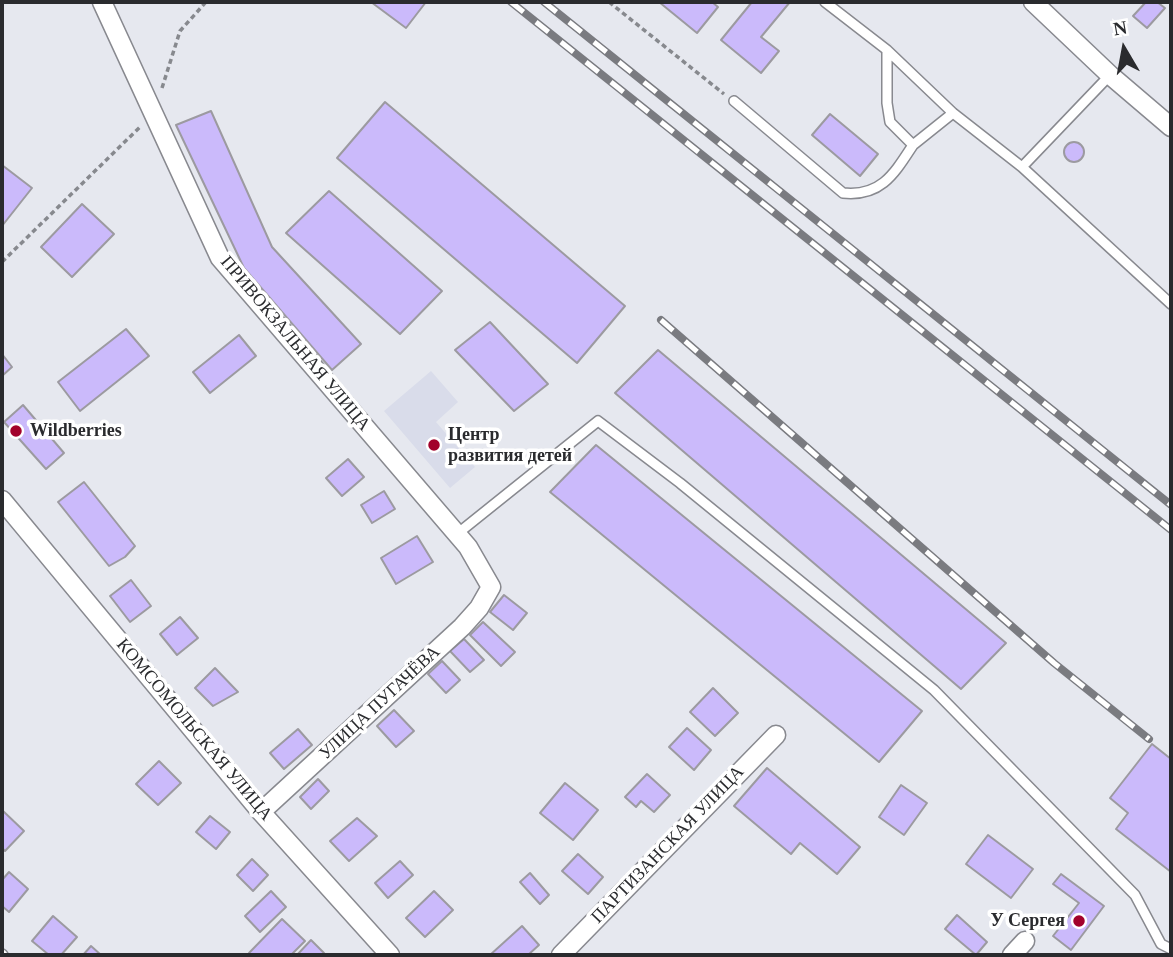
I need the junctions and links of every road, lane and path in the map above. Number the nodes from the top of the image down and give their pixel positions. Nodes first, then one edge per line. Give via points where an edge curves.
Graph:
1 (102, 2) edge
2 (206, 2) edge
3 (609, 2) edge
4 (825, 2) edge
5 (1033, 2) edge
6 (887, 50) junction
7 (1110, 75) junction
8 (734, 102) joint
9 (154, 113) junction
10 (953, 113) junction
11 (1171, 127) edge
12 (914, 145) junction
13 (1022, 167) junction
14 (2, 262) edge
15 (1171, 304) edge
16 (2, 500) edge
17 (457, 534) junction
18 (491, 587) joint
19 (776, 735) dead end
20 (261, 812) junction
21 (1025, 941) dead end
22 (1171, 949) edge
23 (390, 955) edge
24 (561, 955) edge
25 (1012, 955) edge

1 - 9 street, ПРИВОКЗАЛЬНАЯ УЛИЦА
2 - 9 path via 180,31
3 - 8 path
4 - 6 lane
5 - 7 street
6 - 10 lane
6 - 12 lane via 890,122
7 - 11 street
7 - 13 lane
8 - 12 lane via 843,193 858,194 884,184
9 - 14 path
9 - 17 street, ПРИВОКЗАЛЬНАЯ УЛИЦА via 220,258
10 - 12 lane
10 - 13 lane
13 - 15 lane
16 - 20 street, КОМСОМОЛЬСКАЯ УЛИЦА
17 - 18 street, ПРИВОКЗАЛЬНАЯ УЛИЦА
17 - 22 lane via 598,421 934,690 1135,895 1161,944
18 - 20 street, УЛИЦА ПУГАЧЁВА via 462,627
19 - 24 street, ПАРТИЗАНСКАЯ УЛИЦА
20 - 23 street, КОМСОМОЛЬСКАЯ УЛИЦА
21 - 25 street

